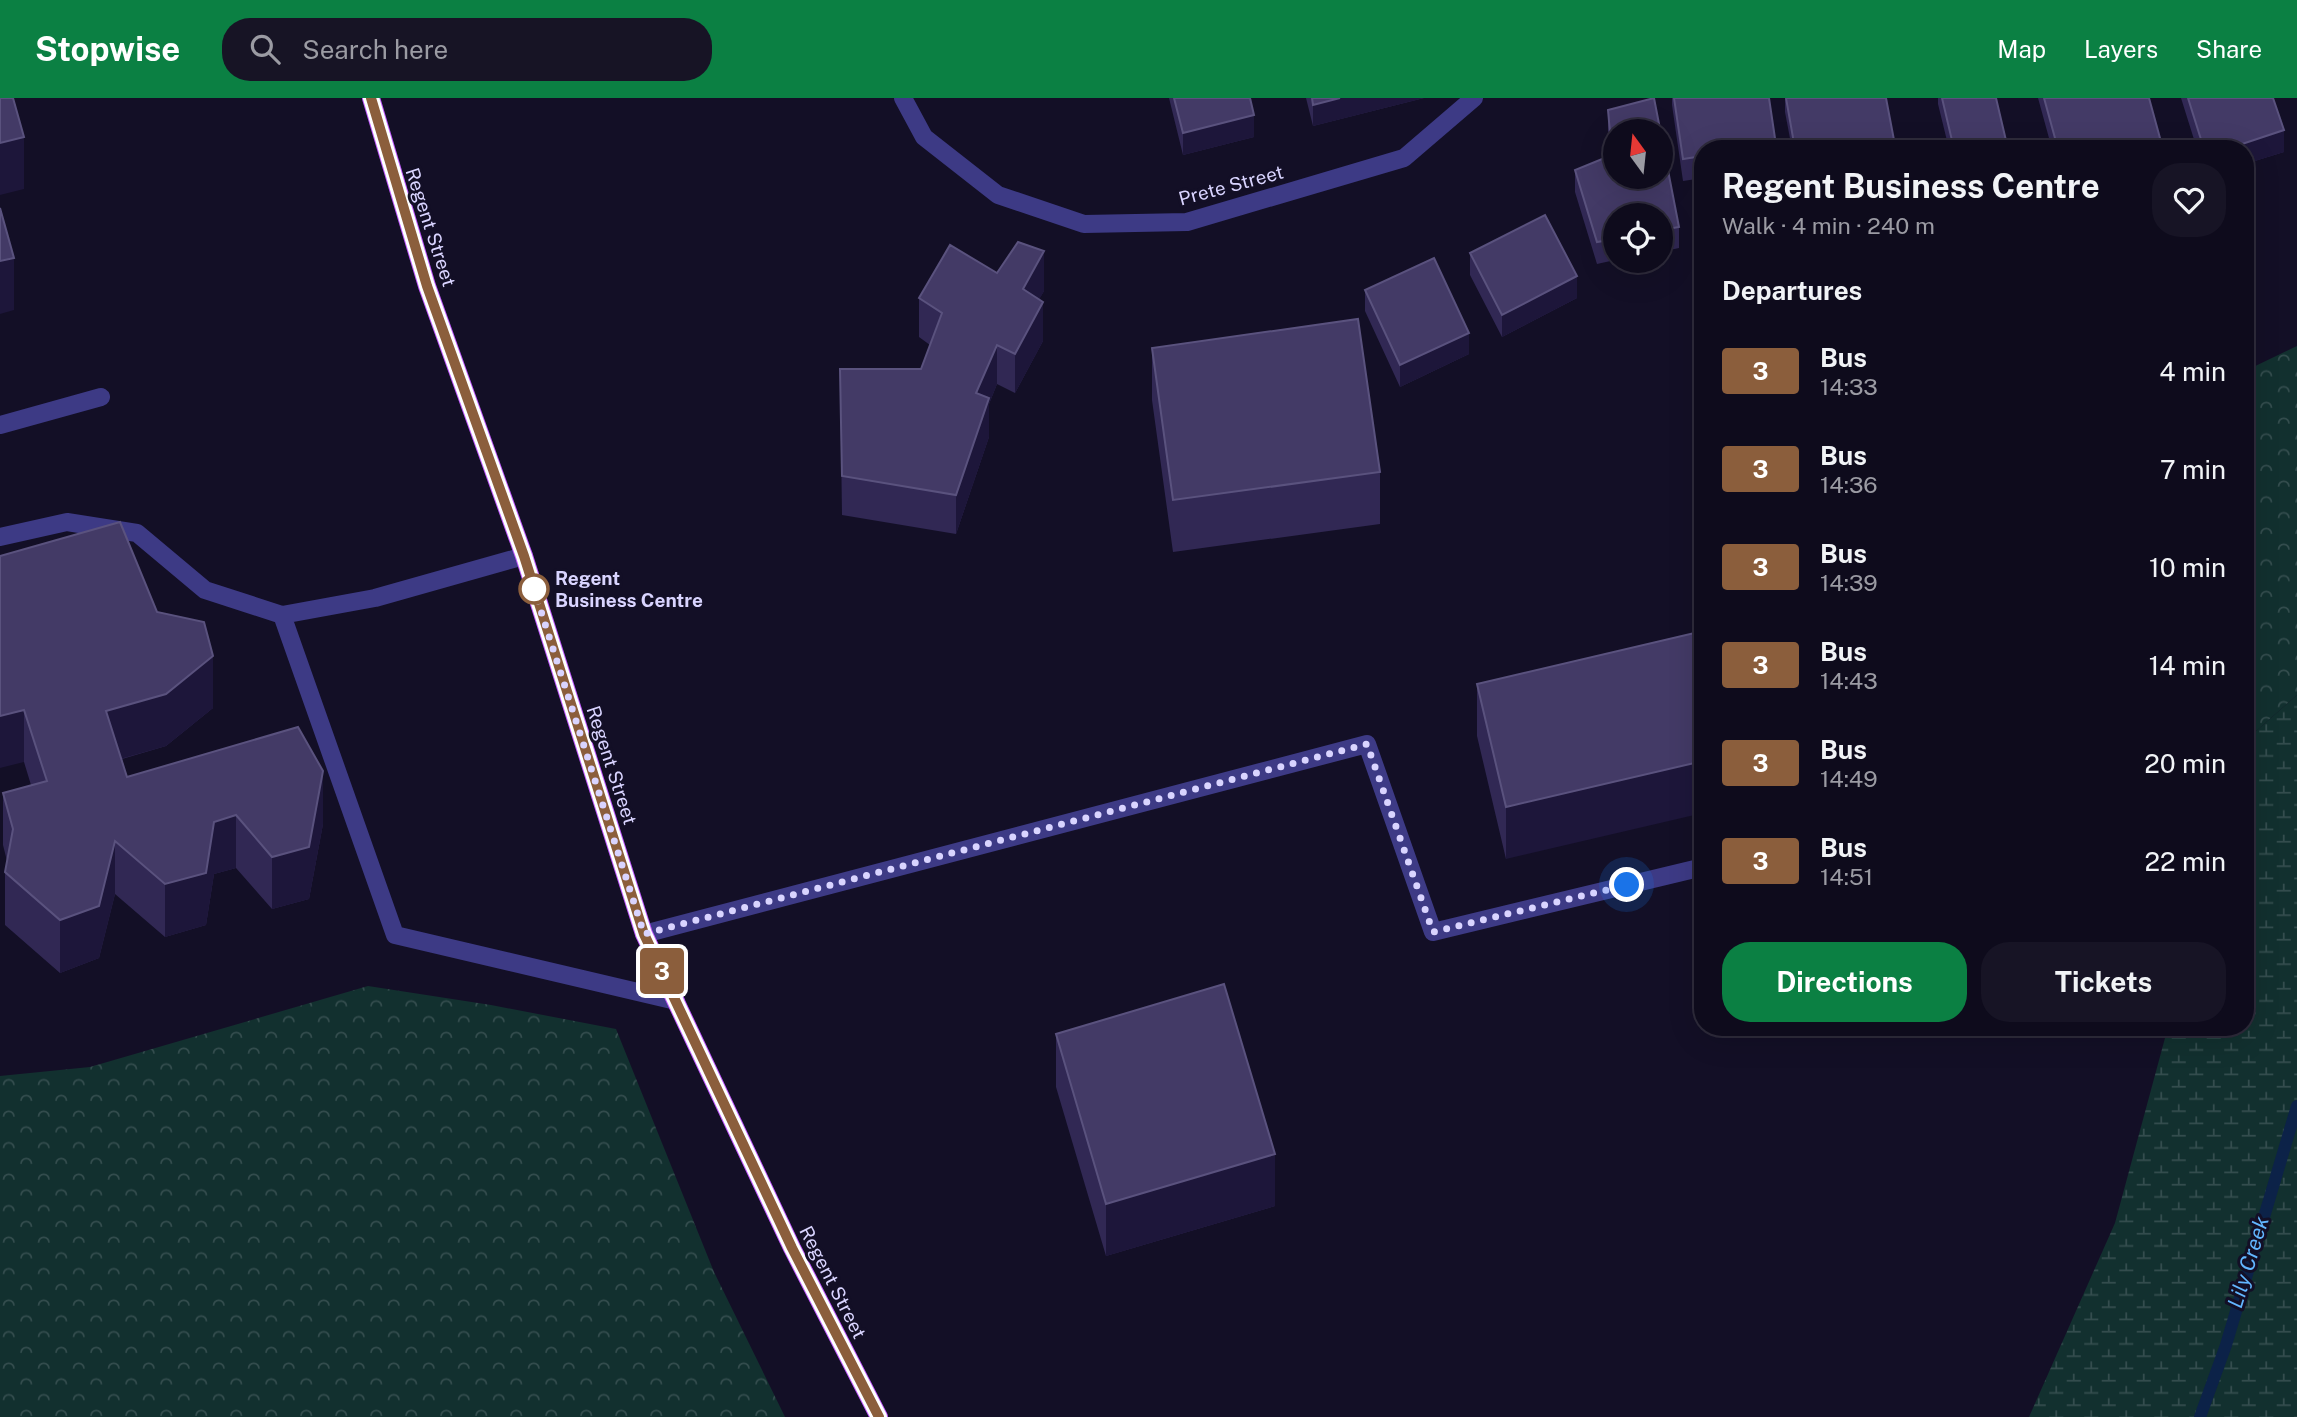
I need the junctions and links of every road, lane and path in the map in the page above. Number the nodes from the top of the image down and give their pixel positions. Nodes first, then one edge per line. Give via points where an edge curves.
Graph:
1 (370, 98) edge
2 (903, 98) edge
3 (1474, 98) edge
4 (101, 397) dead end
5 (0, 425) edge
6 (0, 537) edge
7 (524, 556) junction
8 (282, 615) junction
9 (1694, 869) edge
10 (644, 934) junction
11 (676, 1001) junction
12 (879, 1417) edge

1 - 7 main road, Regent Street via 427,286
2 - 3 street, Prete Street via 924,137 998,195 1084,224 1187,222 1404,158
4 - 5 street
6 - 8 street via 67,522 137,533 205,590
7 - 8 street via 375,597
7 - 10 main road, Regent Street
8 - 11 street via 395,935
9 - 10 street via 1433,932 1367,744
10 - 11 main road, Regent Street
11 - 12 main road, Regent Street via 792,1248

